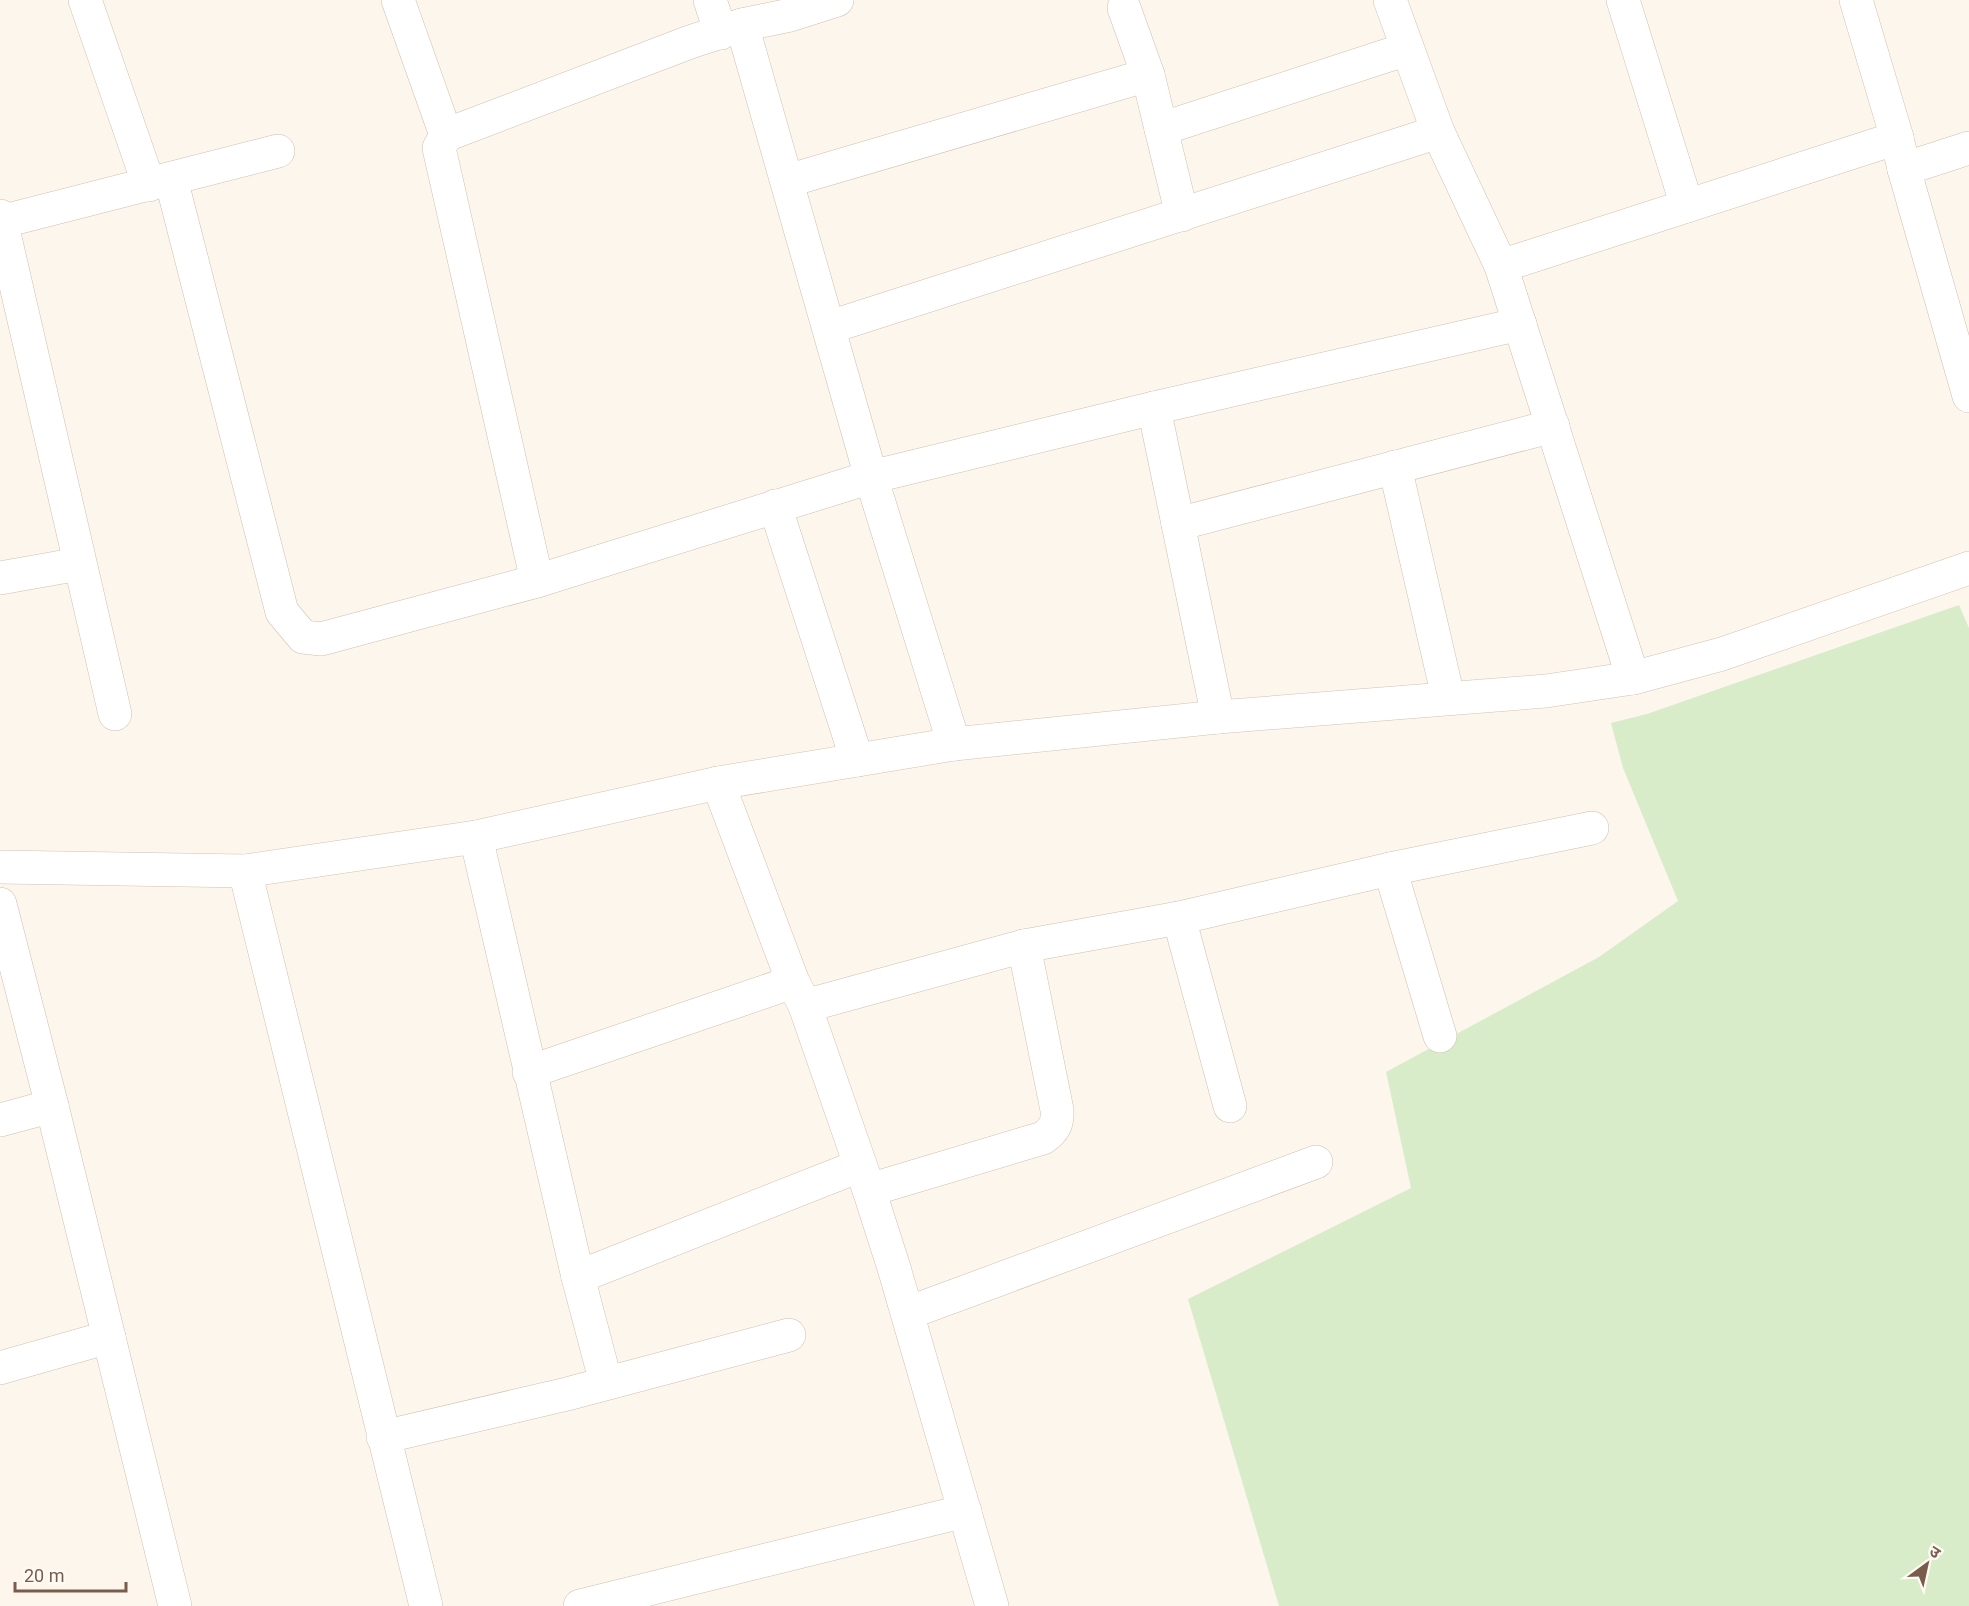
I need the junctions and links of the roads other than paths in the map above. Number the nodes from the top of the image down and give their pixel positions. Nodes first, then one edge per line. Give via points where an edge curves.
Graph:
1 (85, 0) edge
2 (398, 0) edge
3 (711, 0) edge
4 (837, 0) edge
5 (1390, 0) edge
6 (1623, 0) edge
7 (1856, 0) edge
8 (1124, 8) dead end
9 (731, 29) junction
10 (1407, 49) junction
11 (1148, 75) junction
12 (1161, 129) junction
13 (1438, 132) junction
14 (446, 135) junction
15 (1897, 138) junction
16 (1969, 148) edge
17 (278, 151) dead end
18 (1904, 169) junction
19 (788, 181) junction
20 (160, 182) junction
21 (1687, 207) junction
22 (1182, 214) junction
23 (1, 220) edge
24 (1501, 266) junction
25 (1520, 324) junction
26 (830, 327) junction
27 (1965, 361) edge
28 (1969, 396) edge
29 (1154, 408) junction
30 (1552, 426) junction
31 (1395, 467) junction
32 (871, 477) junction
33 (775, 506) junction
34 (1178, 524) junction
35 (79, 564) junction
36 (1969, 568) edge
37 (0, 578) edge
38 (537, 581) junction
39 (1633, 678) junction
40 (1448, 698) junction
41 (115, 714) dead end
42 (1218, 717) junction
43 (954, 744) junction
44 (857, 760) junction
45 (718, 783) junction
46 (1592, 828) dead end
47 (476, 837) junction
48 (0, 867) edge
49 (1390, 869) junction
50 (244, 871) junction
51 (0, 904) edge
52 (1179, 918) junction
53 (1024, 946) junction
54 (799, 994) junction
55 (1440, 1036) dead end
56 (529, 1072) junction
57 (52, 1106) junction
58 (1230, 1106) dead end
59 (0, 1120) edge
60 (1316, 1162) dead end
61 (864, 1178) junction
62 (578, 1277) junction
63 (908, 1314) junction
64 (789, 1335) dead end
65 (109, 1337) junction
66 (0, 1368) edge
67 (606, 1383) junction
68 (383, 1437) junction
69 (965, 1511) junction
70 (419, 1605) edge
71 (175, 1606) edge
72 (580, 1606) edge
73 (992, 1606) edge

1 - 20 street
2 - 14 street
3 - 9 street
4 - 9 street
5 - 10 street
6 - 21 street
7 - 15 street
8 - 11 street
9 - 14 street
9 - 19 street
10 - 12 street
10 - 13 street
11 - 12 street
11 - 19 street
12 - 22 street
13 - 22 street
13 - 24 street
14 - 38 street via 439,148
15 - 18 street
15 - 21 street
16 - 18 street
17 - 20 street
18 - 27 street
19 - 26 street
20 - 23 street
20 - 38 street via 282,612 303,638 321,639
21 - 24 street
22 - 26 street
23 - 35 street
24 - 25 street
25 - 29 street
25 - 30 street
26 - 32 street
27 - 28 street
29 - 32 street
29 - 34 street
30 - 31 street
30 - 39 street
31 - 34 street
31 - 40 street
32 - 33 street
32 - 43 street
33 - 38 street
33 - 44 street
34 - 42 street
35 - 37 street
35 - 41 street
36 - 39 street via 1722,654
39 - 40 street via 1546,691
40 - 42 street
42 - 43 street
43 - 44 street
44 - 45 street
45 - 47 street
45 - 54 street
46 - 49 street
47 - 50 street
47 - 56 street
48 - 50 street
49 - 52 street
49 - 55 street
50 - 68 street
51 - 57 street
52 - 53 street
52 - 58 street
53 - 54 street
53 - 61 street via 1058,1110 1054,1130 1043,1138
54 - 56 street
54 - 61 street
56 - 62 street
57 - 59 street
57 - 65 street
60 - 63 street
61 - 62 street
61 - 63 street
62 - 67 street
63 - 69 street
64 - 67 street
65 - 66 street
65 - 71 street
67 - 68 street
68 - 70 street
69 - 72 street
69 - 73 street

